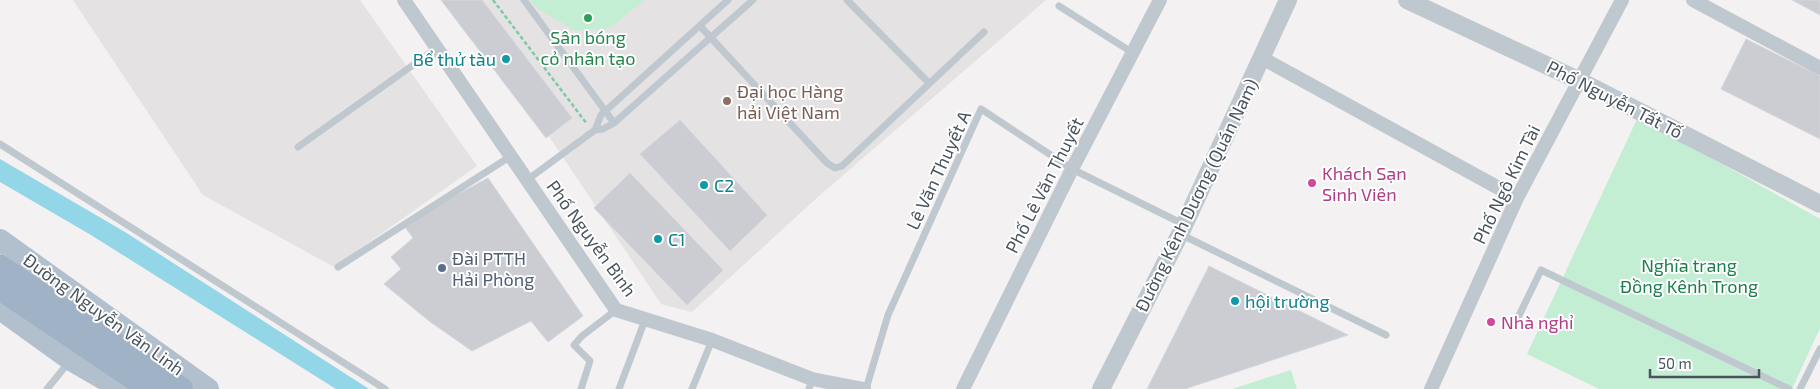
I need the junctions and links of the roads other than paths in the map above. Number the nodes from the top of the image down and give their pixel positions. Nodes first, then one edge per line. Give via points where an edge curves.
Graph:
1 (404, 0) edge
2 (524, 0) edge
3 (728, 0) edge
4 (753, 0) edge
5 (847, 0) edge
6 (1160, 0) edge
7 (1288, 0) edge
8 (1407, 0) edge
9 (1622, 0) edge
10 (1693, 0) edge
11 (1058, 6) dead end
12 (700, 26) junction
13 (984, 32) dead end
14 (711, 38) junction
15 (437, 48) junction
16 (1133, 53) junction
17 (1262, 58) junction
18 (1820, 68) edge
19 (1580, 81) junction
20 (928, 82) junction
21 (604, 111) junction
22 (614, 123) junction
23 (595, 130) junction
24 (0, 144) edge
25 (298, 147) dead end
26 (511, 156) junction
27 (1072, 169) junction
28 (527, 180) junction
29 (1517, 198) junction
30 (1820, 204) edge
31 (1181, 229) junction
32 (0, 240) edge
33 (0, 267) edge
34 (338, 267) dead end
35 (0, 288) edge
36 (0, 310) edge
37 (616, 310) junction
38 (645, 320) junction
39 (1514, 326) dead end
40 (1386, 335) dead end
41 (712, 340) junction
42 (1820, 349) edge
43 (71, 360) junction
44 (810, 384) edge
45 (47, 389) edge
46 (121, 389) edge
47 (150, 389) edge
48 (181, 389) edge
49 (208, 389) edge
50 (385, 389) edge
51 (581, 389) edge
52 (620, 389) edge
53 (692, 389) edge
54 (865, 389) edge
55 (963, 389) edge
56 (1101, 389) edge
57 (1431, 389) edge
58 (1790, 389) edge
59 (1800, 389) edge

1 - 15 street, Phố Nguyễn Bình
2 - 21 lane
3 - 12 lane
4 - 14 lane
5 - 20 lane
6 - 16 street, Phố Lê Văn Thuyết
7 - 17 street, Đường Kênh Dương (Quán Nam)
8 - 19 street, Phố Nguyễn Tất Tố
9 - 19 street, Phố Ngô Kim Tài
10 - 18 street
11 - 16 lane
12 - 14 lane
12 - 21 lane
13 - 20 lane
14 - 20 lane via 835,168 842,166
14 - 22 lane
15 - 25 lane
15 - 26 street, Phố Nguyễn Bình
16 - 27 street, Phố Lê Văn Thuyết
17 - 29 street
17 - 31 street, Đường Kênh Dương (Quán Nam)
19 - 29 street, Phố Ngô Kim Tài
19 - 30 street, Phố Nguyễn Tất Tố
21 - 22 lane
21 - 23 lane
22 - 23 lane
23 - 28 lane
24 - 50 lane
26 - 28 street, Phố Nguyễn Bình
26 - 34 lane
27 - 31 lane, Lê Văn Thuyết A
27 - 54 lane, Lê Văn Thuyết A via 981,109 888,315
27 - 55 street, Phố Lê Văn Thuyết
28 - 37 street, Phố Nguyễn Bình
29 - 57 street, Phố Ngô Kim Tài
31 - 40 lane, Lê Văn Thuyết A
31 - 56 street, Đường Kênh Dương (Quán Nam)
32 - 49 main road, Đường Nguyễn Văn Linh
33 - 48 highway
35 - 47 highway
36 - 43 main road
37 - 38 street, Phố Nguyễn Bình
37 - 51 lane via 574,345 590,361
38 - 41 street, Phố Nguyễn Bình
38 - 52 lane
39 - 58 lane via 1541,270
41 - 44 street, Phố Nguyễn Bình
41 - 53 lane
42 - 59 lane
43 - 45 lane
43 - 46 main road
44 - 54 street, Phố Nguyễn Bình

